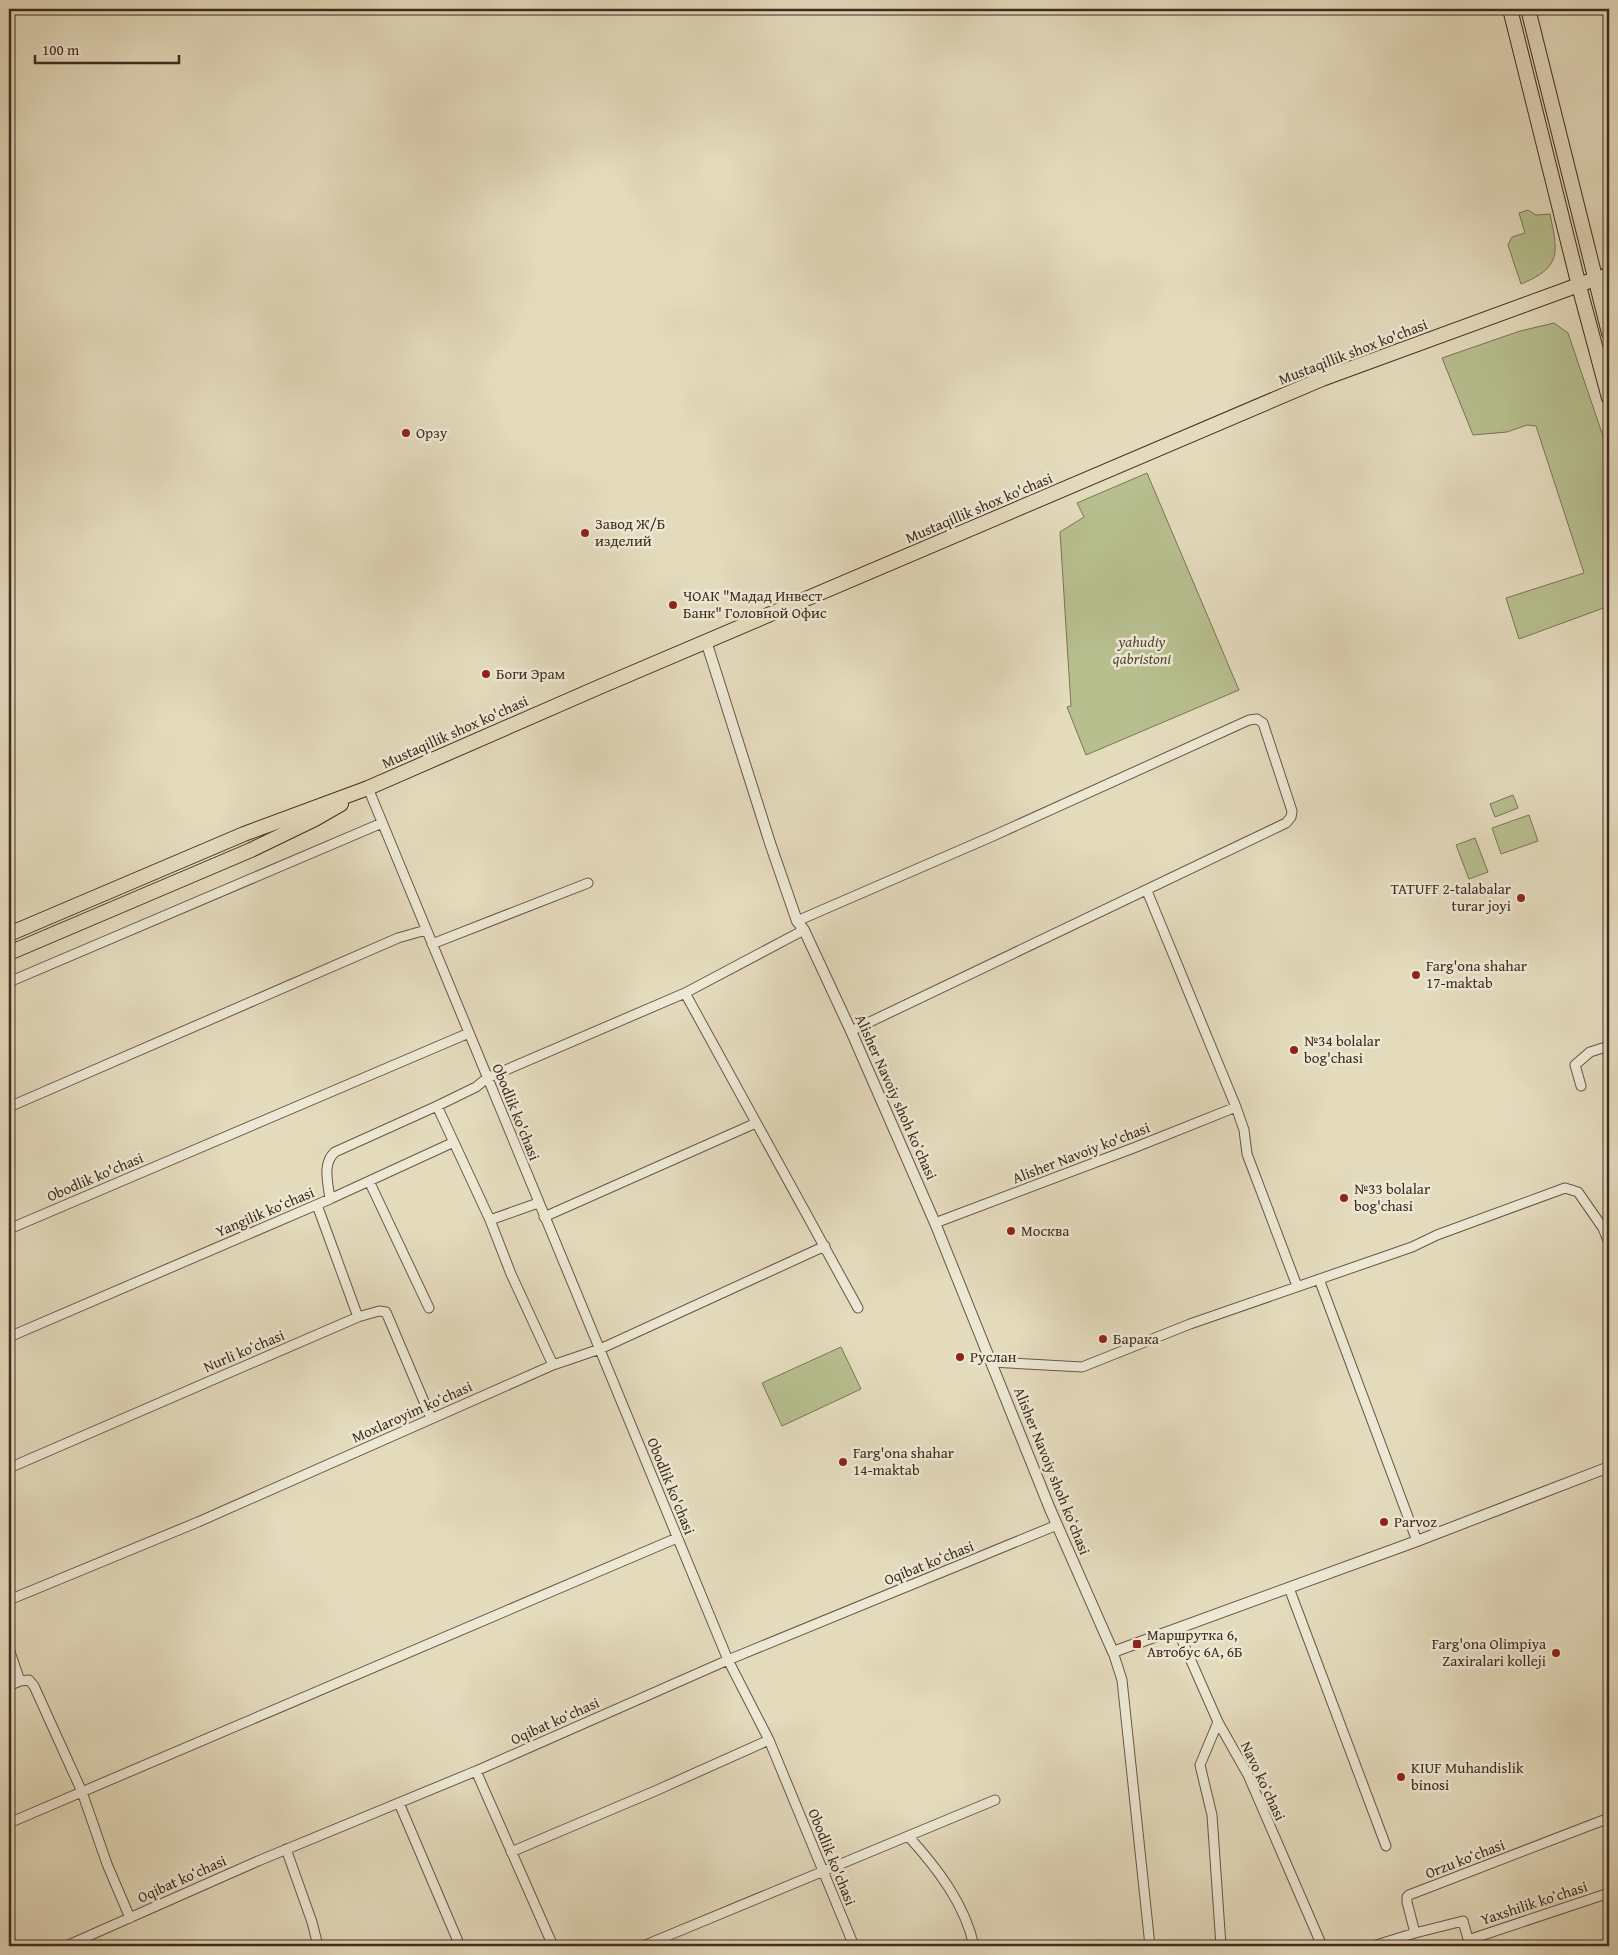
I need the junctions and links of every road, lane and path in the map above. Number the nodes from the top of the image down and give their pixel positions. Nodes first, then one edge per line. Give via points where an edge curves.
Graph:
1 (1510, 9) edge
2 (1528, 9) edge
3 (1609, 274) edge
4 (1595, 279) junction
5 (1579, 286) junction
6 (1609, 334) edge
7 (1609, 398) edge
8 (706, 641) junction
9 (368, 788) junction
10 (382, 823) junction
11 (588, 884) dead end
12 (1147, 891) junction
13 (797, 921) junction
14 (426, 930) junction
15 (804, 930) junction
16 (9, 934) edge
17 (432, 944) junction
18 (9, 953) edge
19 (9, 982) edge
20 (685, 993) junction
21 (851, 1031) junction
22 (469, 1033) junction
23 (1609, 1046) edge
24 (487, 1078) junction
25 (1581, 1086) dead end
26 (437, 1106) junction
27 (9, 1107) edge
28 (1236, 1107) junction
29 (756, 1123) junction
30 (454, 1142) junction
31 (369, 1181) junction
32 (330, 1199) junction
33 (538, 1203) junction
34 (317, 1205) junction
35 (544, 1217) junction
36 (490, 1220) junction
37 (935, 1223) junction
38 (9, 1229) edge
39 (1609, 1243) edge
40 (824, 1246) junction
41 (1319, 1279) junction
42 (1297, 1286) junction
43 (429, 1308) dead end
44 (858, 1308) dead end
45 (358, 1317) junction
46 (9, 1337) edge
47 (600, 1349) junction
48 (991, 1362) junction
49 (553, 1364) junction
50 (430, 1418) junction
51 (1609, 1467) edge
52 (9, 1468) edge
53 (1057, 1525) junction
54 (677, 1538) junction
55 (1416, 1541) junction
56 (1289, 1588) junction
57 (9, 1600) edge
58 (1177, 1629) junction
59 (9, 1649) edge
60 (1113, 1652) junction
61 (728, 1660) junction
62 (20, 1681) junction
63 (9, 1686) edge
64 (1218, 1722) junction
65 (769, 1740) junction
66 (476, 1771) junction
67 (82, 1792) junction
68 (995, 1800) dead end
69 (399, 1803) junction
70 (1609, 1818) edge
71 (9, 1823) edge
72 (909, 1837) junction
73 (1386, 1846) dead end
74 (286, 1849) junction
75 (511, 1852) junction
76 (823, 1871) junction
77 (1609, 1893) edge
78 (130, 1918) junction
79 (1415, 1933) junction
80 (1469, 1943) edge
81 (66, 1946) edge
82 (318, 1946) edge
83 (460, 1946) edge
84 (553, 1946) edge
85 (643, 1946) edge
86 (854, 1946) edge
87 (974, 1946) edge
88 (1150, 1946) edge
89 (1221, 1946) edge
90 (1322, 1946) edge
91 (1373, 1946) edge

1 - 5 main road
2 - 4 main road
3 - 4 main road, Mustaqillik shox ko'chasi
4 - 5 main road, Mustaqillik shox ko'chasi
4 - 6 main road
5 - 7 main road
5 - 8 main road, Mustaqillik shox ko'chasi via 1322,380
8 - 9 main road, Mustaqillik shox ko'chasi
8 - 13 street, Alisher Navoiy shoh koʻchasi
9 - 10 street, Obodlik ko'chasi
9 - 16 main road, Mustaqillik shox ko'chasi via 244,834
9 - 18 main road, Mustaqillik shox ko'chasi via 315,819 251,850
10 - 14 street, Obodlik ko'chasi
10 - 19 street
11 - 17 street
12 - 13 street via 1286,823 1291,817 1292,811 1263,723 1258,719 1249,720
12 - 21 street
12 - 28 street
13 - 15 street, Alisher Navoiy shoh koʻchasi
14 - 17 street, Obodlik ko'chasi
14 - 27 street via 398,938
15 - 20 street, Yangilik koʻchasi
15 - 21 street, Alisher Navoiy shoh koʻchasi
17 - 22 street, Obodlik ko'chasi
20 - 24 street, Yangilik koʻchasi
20 - 29 street
21 - 37 street, Alisher Navoiy shoh koʻchasi
22 - 24 street, Obodlik ko'chasi
22 - 38 street, Obodlik ko'chasi
23 - 25 street via 1590,1052 1575,1066
24 - 26 street, Yangilik koʻchasi
24 - 33 street, Obodlik ko'chasi
26 - 30 street
26 - 32 street, Yangilik koʻchasi via 335,1152 327,1166
28 - 37 street, Alisher Navoiy ko'chasi
28 - 42 street via 1244,1130 1246,1154
29 - 35 street
29 - 40 street
30 - 31 street
30 - 36 street
31 - 32 street
31 - 43 street
32 - 34 street, Yangilik koʻchasi
33 - 35 street, Obodlik ko'chasi
33 - 36 street
34 - 45 street
34 - 46 street, Yangilik koʻchasi
35 - 47 street, Obodlik ko'chasi
36 - 49 street via 510,1274
37 - 48 street, Alisher Navoiy shoh koʻchasi
39 - 41 street via 1578,1192 1565,1188
40 - 44 street
40 - 47 street, Moxlaroyim koʻchasi
41 - 42 street
41 - 55 street
42 - 48 street via 1082,1367
45 - 50 street, Nurli koʻchasi via 386,1312
45 - 52 street, Nurli koʻchasi
47 - 49 street, Moxlaroyim koʻchasi
47 - 54 street, Obodlik ko'chasi
48 - 53 street, Alisher Navoiy shoh koʻchasi
49 - 50 street, Moxlaroyim koʻchasi
50 - 57 street, Moxlaroyim koʻchasi via 198,1522
51 - 55 street
53 - 60 street, Alisher Navoiy shoh koʻchasi
53 - 61 street, Oqibat koʻchasi
54 - 61 street, Obodlik ko'chasi
54 - 67 street
55 - 56 street
56 - 58 street
56 - 73 street
58 - 60 street
58 - 64 street, Navo koʻchasi
59 - 62 street
60 - 88 street via 1122,1680
61 - 65 street, Obodlik ko'chasi
61 - 66 street, Oqibat koʻchasi
62 - 63 street
62 - 67 street via 29,1680 34,1686
64 - 89 street via 1200,1765 1212,1815
64 - 90 street, Navo koʻchasi via 1248,1774
65 - 75 street
65 - 76 street, Obodlik ko'chasi
66 - 69 street, Oqibat koʻchasi
66 - 75 street
67 - 71 street
67 - 78 street
68 - 72 street
69 - 74 street, Oqibat koʻchasi
69 - 83 street
70 - 79 street, Orzu koʻchasi via 1409,1895 1407,1902
72 - 76 street
72 - 87 street via 932,1863 953,1895 970,1929
74 - 78 street, Oqibat koʻchasi
74 - 82 street
75 - 84 street
76 - 85 street
76 - 86 street, Obodlik ko'chasi
77 - 80 street, Yaxshilik koʻchasi
78 - 81 street, Oqibat koʻchasi
79 - 80 street via 1463,1921
79 - 91 street

